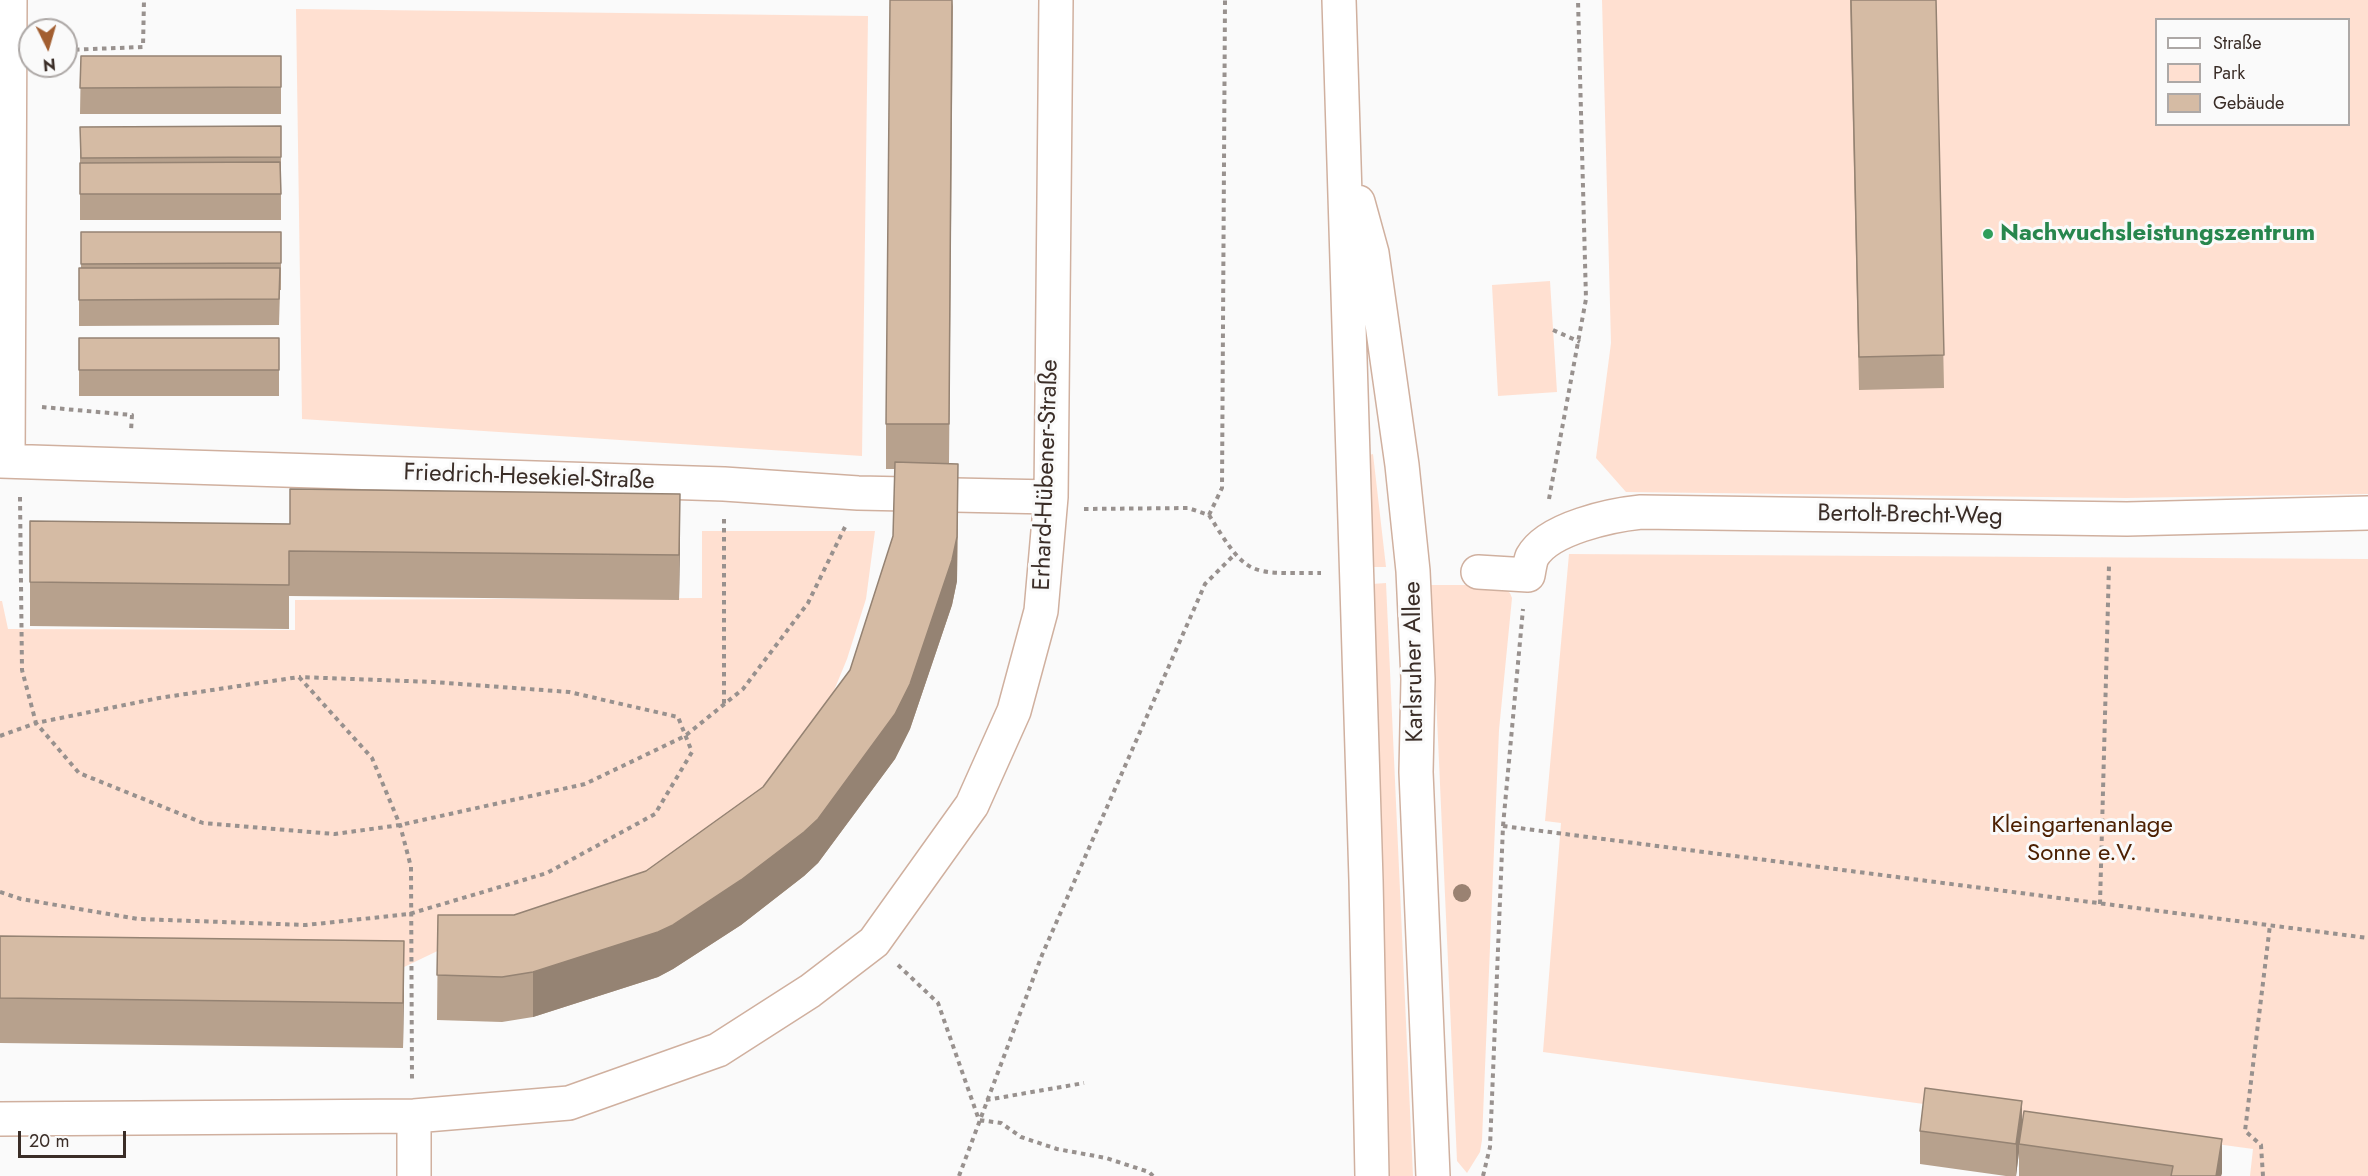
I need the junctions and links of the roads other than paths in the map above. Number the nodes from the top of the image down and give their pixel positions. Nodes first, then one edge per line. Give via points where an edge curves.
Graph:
1 (10, 0) edge
2 (1056, 0) edge
3 (1339, 0) edge
4 (1344, 154) junction
5 (4, 461) edge
6 (1050, 513) junction
7 (2368, 513) edge
8 (1478, 572) dead end
9 (414, 1116) junction
10 (0, 1119) edge
11 (414, 1176) edge
12 (1372, 1176) edge
13 (1433, 1176) edge

1 - 5 street
2 - 6 street, Erhard-Hübener-Straße
3 - 4 street, Karlsruher Allee
4 - 12 street, Karlsruher Allee
4 - 13 street, Karlsruher Allee via 1372,253 1413,571 1418,679 1416,772
5 - 6 street, Friedrich-Hesekiel-Straße via 724,484
6 - 9 street, Erhard-Hübener-Straße via 1041,611 1014,711 972,805 874,942 810,991 718,1050 570,1103
7 - 8 street, Bertolt-Brecht-Weg via 2127,519 1641,512 1606,516 1576,526 1533,556 1528,575
9 - 10 street, Erhard-Hübener-Straße
9 - 11 street

